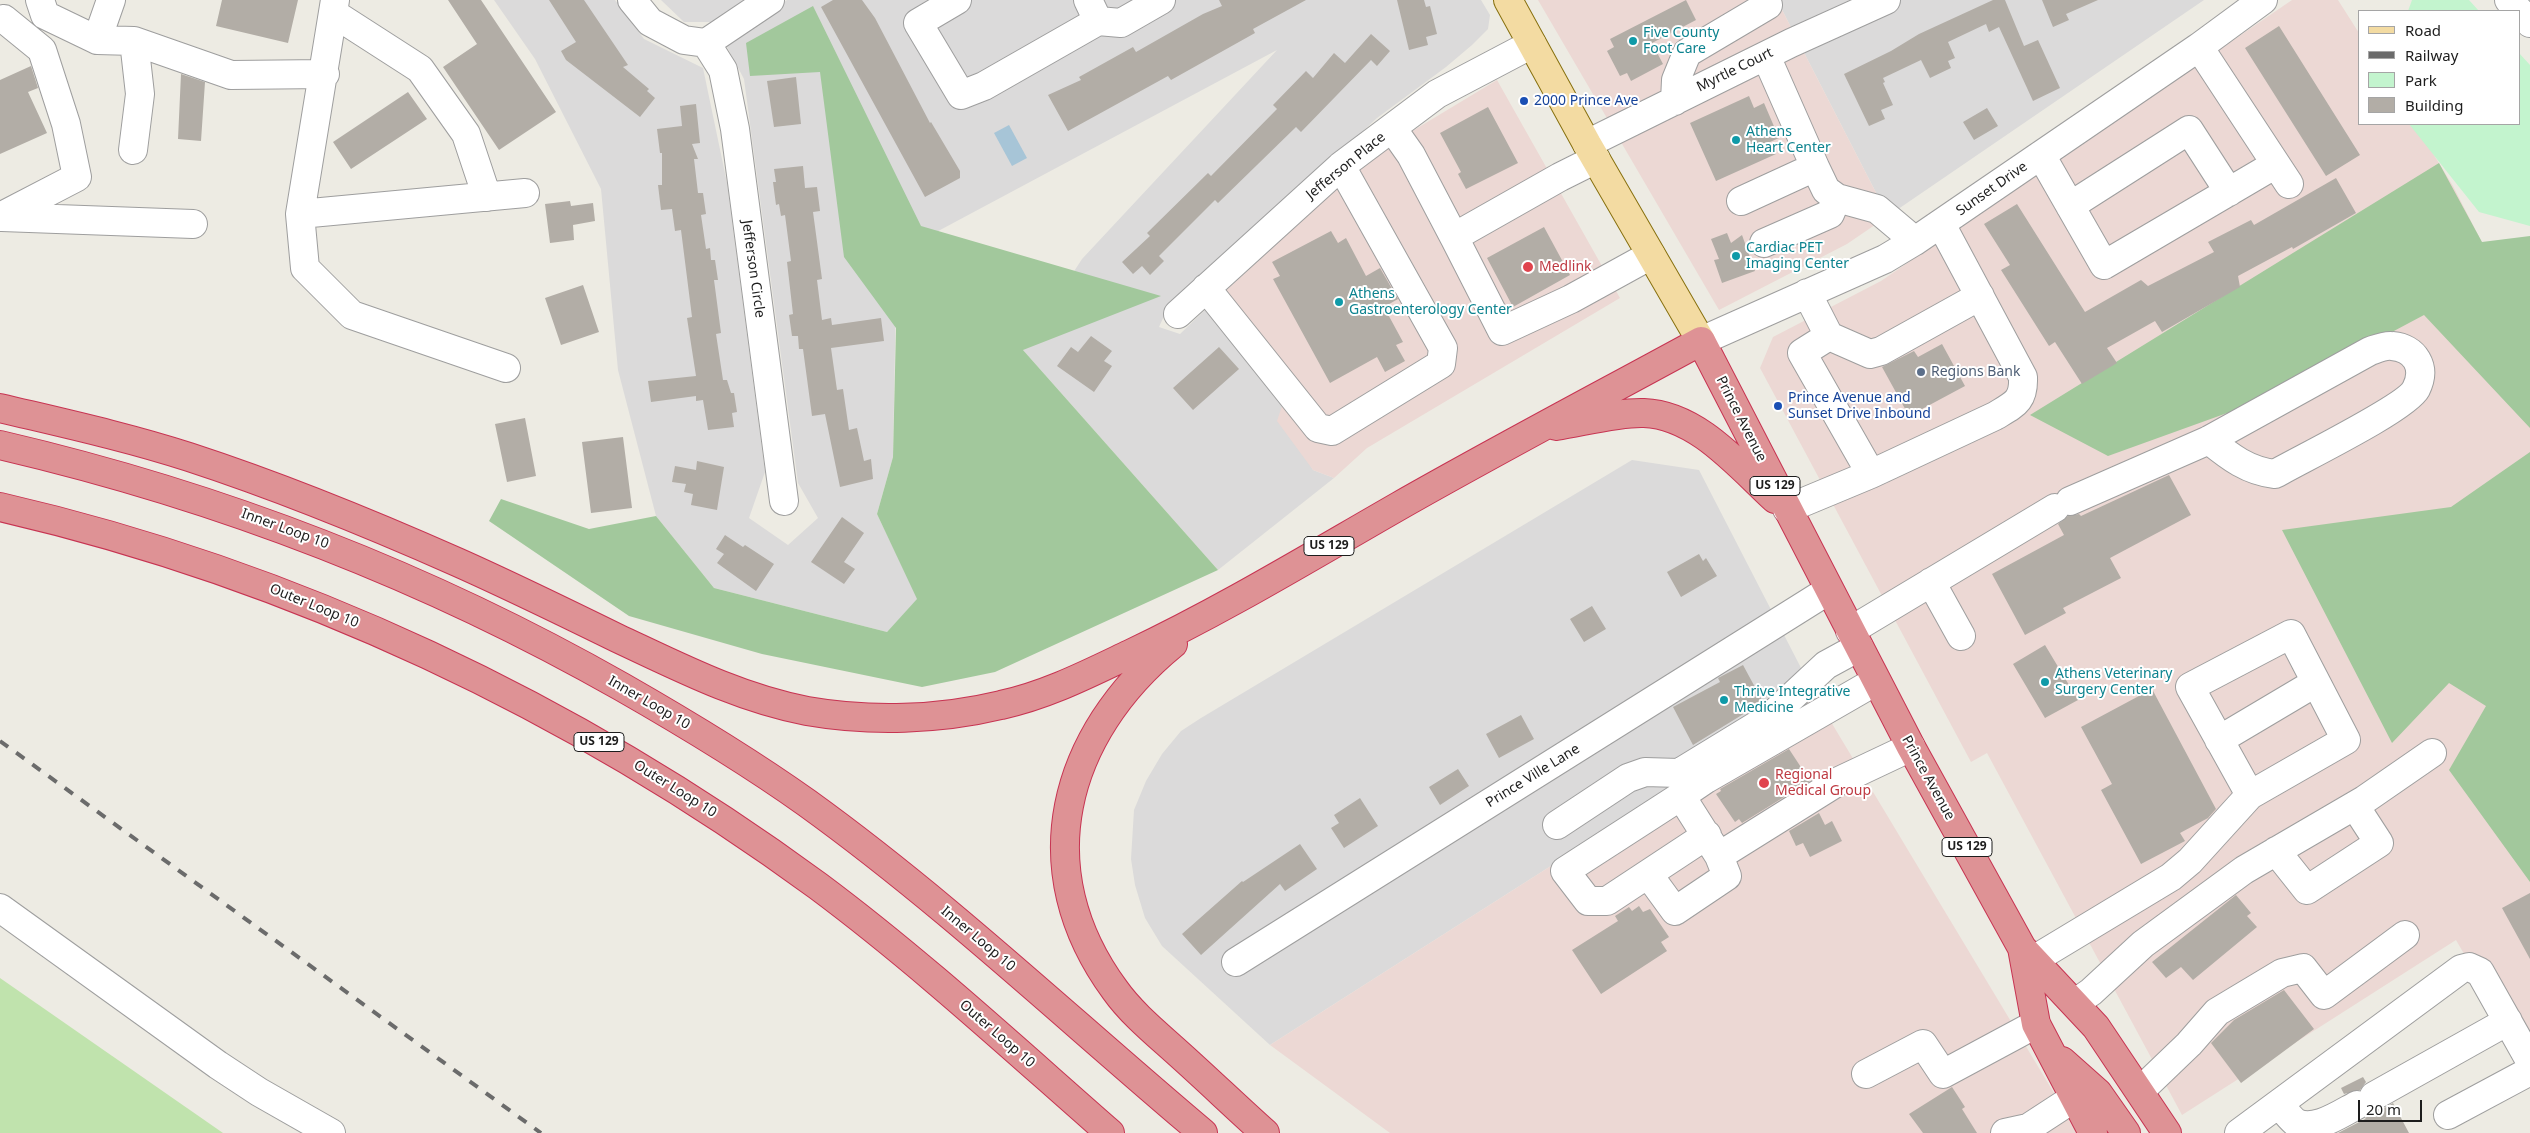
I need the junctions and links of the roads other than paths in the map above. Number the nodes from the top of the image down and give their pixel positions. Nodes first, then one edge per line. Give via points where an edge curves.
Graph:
1 (111, 0) edge
2 (632, 0) edge
3 (770, 0) edge
4 (957, 0) edge
5 (1161, 0) edge
6 (1508, 0) edge
7 (1886, 0) edge
8 (2509, 0) edge
9 (2259, 1) edge
10 (1767, 3) edge
11 (334, 6) edge
12 (42, 7) edge
13 (1093, 10) edge
14 (2518, 10) edge
15 (2520, 12) edge
16 (2, 20) edge
17 (2530, 23) edge
18 (98, 40) junction
19 (134, 41) junction
20 (706, 43) junction
21 (1791, 43) junction
22 (1532, 44) junction
23 (2200, 47) junction
24 (1766, 56) junction
25 (325, 74) junction
26 (1675, 100) junction
27 (1392, 128) junction
28 (133, 150) dead end
29 (1591, 152) junction
30 (2041, 155) junction
31 (1341, 166) junction
32 (1816, 167) junction
33 (2229, 192) junction
34 (525, 193) dead end
35 (487, 197) junction
36 (1837, 198) junction
37 (1740, 200) dead end
38 (2070, 206) junction
39 (300, 214) junction
40 (0, 217) edge
41 (193, 224) dead end
42 (1941, 224) junction
43 (1454, 237) junction
44 (1915, 241) junction
45 (1764, 244) dead end
46 (1652, 255) junction
47 (1206, 288) junction
48 (1807, 293) junction
49 (1980, 296) junction
50 (1178, 314) dead end
51 (1829, 336) junction
52 (1701, 341) junction
53 (506, 368) dead end
54 (0, 408) edge
55 (1535, 429) junction
56 (2209, 440) junction
57 (0, 445) edge
58 (1871, 474) junction
59 (784, 501) dead end
60 (0, 507) edge
61 (1787, 509) junction
62 (1931, 582) junction
63 (1829, 590) junction
64 (1202, 620) junction
65 (1961, 636) dead end
66 (1854, 639) junction
67 (1876, 681) junction
68 (2315, 683) junction
69 (2219, 740) junction
70 (1911, 747) junction
71 (2432, 753) dead end
72 (1681, 796) junction
73 (2250, 796) junction
74 (2355, 806) junction
75 (1556, 825) dead end
76 (1713, 846) junction
77 (2276, 851) junction
78 (1648, 874) junction
79 (0, 908) edge
80 (2405, 935) dead end
81 (2028, 954) junction
82 (1236, 962) dead end
83 (2074, 1003) junction
84 (2508, 1021) junction
85 (2036, 1024) junction
86 (2048, 1048) junction
87 (2530, 1061) edge
88 (2530, 1071) edge
89 (1866, 1074) dead end
90 (2140, 1091) junction
91 (2074, 1098) junction
92 (2279, 1104) junction
93 (2448, 1115) dead end
94 (330, 1133) edge
95 (1110, 1133) edge
96 (1203, 1133) edge
97 (1265, 1133) edge
98 (2005, 1133) edge
99 (2093, 1133) edge
100 (2126, 1133) edge
101 (2167, 1133) edge
102 (2239, 1133) edge

1 - 18 street
2 - 20 street via 650,22 684,40
3 - 20 street
4 - 13 street via 918,23 961,95 984,86
5 - 13 street via 1120,23
6 - 22 main road, Prince Avenue
7 - 21 street, Myrtle Court
8 - 14 street
9 - 23 street, Sunset Drive
10 - 21 street
10 - 26 street via 1687,53 1676,80
11 - 25 street
11 - 35 street via 420,69 466,134
12 - 16 street via 19,6
12 - 18 street
15 - 17 street
16 - 40 street via 42,50 66,124 77,177
18 - 19 street
19 - 25 street via 230,75
19 - 28 street via 140,94
20 - 59 street, Jefferson Circle via 723,70 735,129
21 - 24 street, Myrtle Court
22 - 27 street, Jefferson Place via 1437,94
22 - 29 main road, Prince Avenue
23 - 30 street, Sunset Drive
23 - 33 street via 2283,174
24 - 26 street, Myrtle Court
24 - 32 street
25 - 39 street
26 - 29 street, Myrtle Court
27 - 31 street, Jefferson Place
27 - 43 street via 1411,155
29 - 43 street, Myrtle Court via 1560,177
29 - 46 main road, Prince Avenue
30 - 38 street
30 - 42 street, Sunset Drive
31 - 47 street, Jefferson Place
31 - 47 street via 1443,348 1441,364 1332,431 1318,428
32 - 36 street via 1826,190
32 - 37 street
33 - 38 street via 2104,265
33 - 38 street via 2188,130
34 - 35 street
35 - 39 street
36 - 44 street via 1877,209
36 - 45 street via 1830,214
39 - 53 street via 305,268 352,315
40 - 41 street
42 - 44 street, Sunset Drive
42 - 49 street
43 - 46 street via 1502,332
44 - 48 street, Sunset Drive via 1886,258
46 - 52 main road, Prince Avenue
47 - 50 street, Jefferson Place
48 - 51 street
48 - 52 street, Sunset Drive
49 - 51 street via 1870,354
49 - 58 street via 2022,377 2023,392 2014,405 1995,416
51 - 58 street via 1802,353
52 - 55 highway, US 129
52 - 61 highway, Prince Avenue / US 129
54 - 64 highway, US 129 via 158,448 274,486 367,522 456,562 712,683 808,711 903,718 956,714 1003,705 1056,688
55 - 61 highway via 1642,412 1673,418 1698,430
55 - 64 highway, US 129
56 - 56 street via 2235,461 2259,472 2275,474 2388,412 2416,390 2420,370 2418,358 2408,350 2390,345 2370,351
56 - 62 street via 2062,504
57 - 96 highway, Inner Loop 10 via 146,483 336,548 492,617 654,705 806,802 891,867 982,940
58 - 61 street
60 - 95 highway, Outer Loop 10 / US 129 via 162,552 284,593 462,670 588,735 707,808 819,887 928,974
61 - 63 highway, Prince Avenue / US 129
62 - 65 street
62 - 66 street
63 - 66 highway, Prince Avenue / US 129
63 - 82 street, Prince Ville Lane
64 - 97 highway via 1133,680 1090,740 1074,777 1066,818 1068,892 1093,958 1116,992 1154,1032
66 - 67 highway, Prince Avenue / US 129
66 - 75 street via 1769,718 1679,773 1646,772 1628,778
67 - 70 highway, Prince Avenue / US 129
67 - 72 street
68 - 69 street
68 - 69 street via 2291,634 2190,687
68 - 73 street via 2346,740
69 - 73 street
70 - 76 street
70 - 81 highway, Prince Avenue / US 129
71 - 74 street
72 - 76 street
72 - 78 street via 1565,871 1588,901 1607,901
73 - 81 street via 2171,877
74 - 77 street
74 - 77 street via 2380,844 2308,890
76 - 78 street
76 - 78 street via 1728,876 1675,911
77 - 83 street via 2244,870 2142,944 2091,992
79 - 94 street via 218,1065
80 - 90 street via 2324,995 2303,968 2282,973 2217,1012
81 - 83 highway, Prince Avenue / US 129
81 - 85 highway, Prince Avenue
83 - 90 highway, Prince Avenue / US 129 via 2096,1027
84 - 87 street
84 - 92 street via 2320,1125 2303,1126 2295,1122
84 - 92 street via 2480,972 2469,967 2461,969
85 - 86 highway, Prince Avenue
85 - 89 street via 1943,1074 1923,1044
86 - 91 highway, Prince Avenue
86 - 100 highway via 2098,1093
88 - 93 street
90 - 101 highway, Prince Avenue / US 129
91 - 98 street via 2028,1128
91 - 99 highway, Prince Avenue
92 - 102 street

